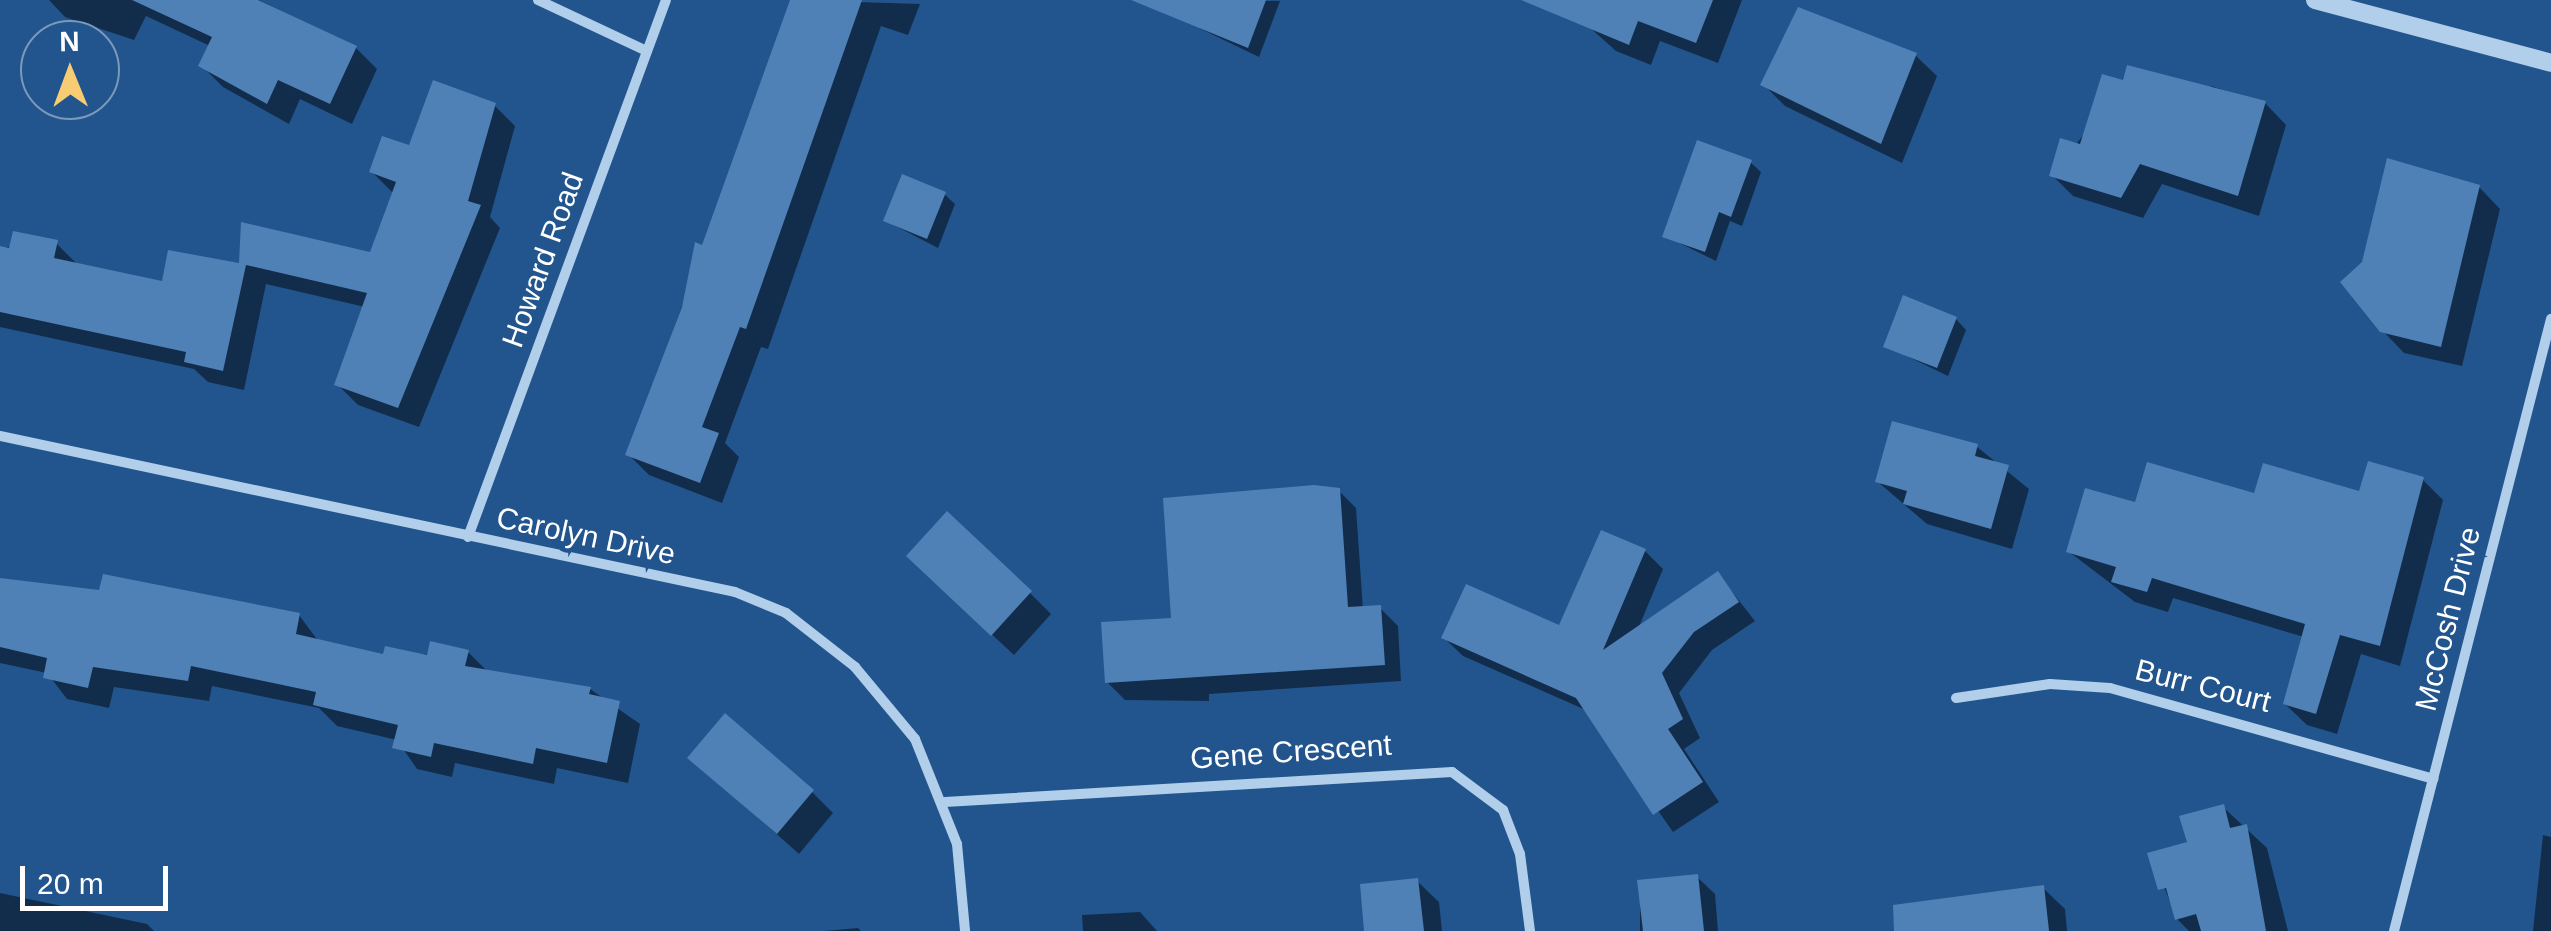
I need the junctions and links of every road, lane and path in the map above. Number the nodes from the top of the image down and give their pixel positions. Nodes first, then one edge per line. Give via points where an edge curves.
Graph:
1 (538, 0) edge
2 (666, 0) edge
3 (2316, 0) edge
4 (647, 52) junction
5 (2551, 63) edge
6 (2551, 319) edge
7 (0, 436) edge
8 (468, 537) junction
9 (1956, 698) dead end
10 (2433, 779) junction
11 (945, 802) junction
12 (965, 931) edge
13 (1530, 931) edge
14 (2394, 931) edge

1 - 4 street
2 - 4 street, Howard Road
3 - 5 street
4 - 8 street, Howard Road
6 - 10 street, McCosh Drive
7 - 8 street, Carolyn Drive
8 - 11 street, Carolyn Drive via 735,592 786,613 855,667 899,718
9 - 10 street, Burr Court via 2050,684 2110,688
10 - 14 street, McCosh Drive
11 - 12 street, Carolyn Drive
11 - 13 street, Gene Crescent via 1452,772 1502,810 1520,854

